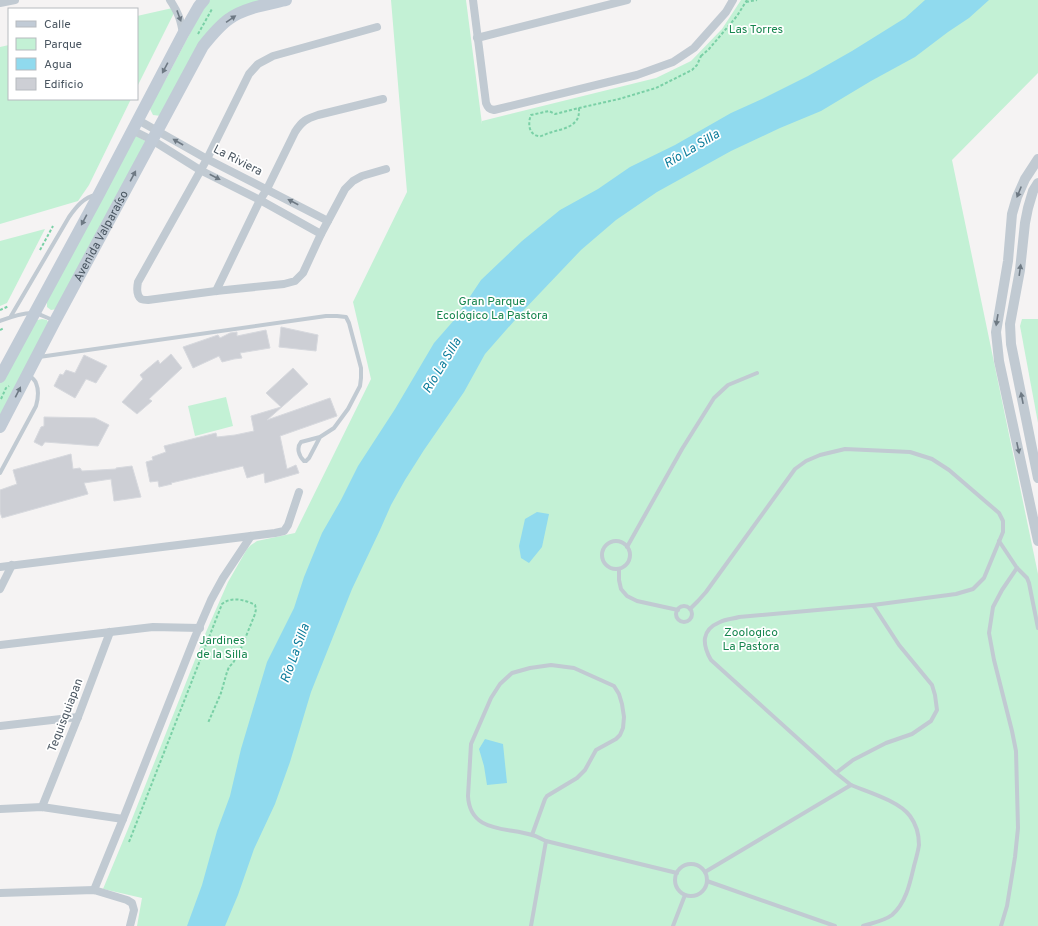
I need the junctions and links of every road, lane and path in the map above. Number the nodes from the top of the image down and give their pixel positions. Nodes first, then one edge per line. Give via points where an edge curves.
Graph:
1 (15, 0) edge
2 (170, 0) edge
3 (204, 0) edge
4 (286, 0) edge
5 (473, 0) edge
6 (628, 0) edge
7 (733, 0) edge
8 (747, 0) edge
9 (757, 0) edge
10 (745, 3) junction
11 (0, 4) edge
12 (377, 27) dead end
13 (183, 34) junction
14 (477, 38) junction
15 (694, 48) junction
16 (701, 56) junction
17 (383, 99) dead end
18 (579, 108) junction
19 (135, 125) junction
20 (155, 135) junction
21 (1038, 158) edge
22 (207, 159) junction
23 (386, 169) dead end
24 (200, 170) junction
25 (1038, 183) edge
26 (267, 189) junction
27 (98, 194) junction
28 (260, 200) junction
29 (328, 221) junction
30 (321, 234) junction
31 (216, 291) junction
32 (35, 313) junction
33 (11, 316) junction
34 (0, 321) edge
35 (55, 321) junction
36 (37, 357) junction
37 (28, 373) junction
38 (757, 374) dead end
39 (0, 377) edge
40 (0, 426) edge
41 (320, 437) junction
42 (0, 473) edge
43 (1038, 478) edge
44 (299, 492) dead end
45 (251, 536) junction
46 (999, 541) junction
47 (1038, 541) edge
48 (628, 547) junction
49 (12, 565) junction
50 (0, 567) edge
51 (1017, 568) junction
52 (619, 569) junction
53 (0, 589) edge
54 (874, 605) junction
55 (690, 609) junction
56 (678, 610) junction
57 (200, 628) junction
58 (1038, 628) edge
59 (110, 632) junction
60 (0, 645) edge
61 (78, 718) junction
62 (208, 723) dead end
63 (0, 726) edge
64 (836, 773) junction
65 (851, 785) junction
66 (42, 807) junction
67 (0, 809) edge
68 (123, 820) junction
69 (532, 835) junction
70 (546, 841) junction
71 (129, 842) dead end
72 (677, 872) junction
73 (705, 872) junction
74 (707, 881) junction
75 (94, 890) junction
76 (0, 893) edge
77 (684, 895) junction
78 (130, 926) edge
79 (531, 926) edge
80 (673, 926) edge
81 (835, 926) edge
82 (863, 926) edge
83 (1001, 926) edge

1 - 11 street
2 -> 13 street via 177,10
3 - 13 main road, Avenida Valparaíso
20 -> 4 main road, Avenida Valparaíso via 203,46 214,32 230,18 249,9
5 - 14 street
6 - 14 street
7 - 15 street via 726,12
8 - 10 path
9 - 10 path
10 - 16 path
12 - 22 street via 273,56 258,64 249,74
13 -> 19 main road, Avenida Valparaíso
14 - 15 street via 486,103 494,110 637,75 673,62
15 - 16 path
16 - 18 path via 692,70 656,88
17 - 26 street via 318,115 300,124
18 - 18 path via 555,114 549,111 531,115 529,126 533,134 538,136 571,126 579,116
19 - 20 street, La Riviera
19 - 20 street, La Riviera
19 - 27 main road, Avenida Valparaíso
22 -> 20 street, La Riviera via 179,143
20 - 24 street, La Riviera
35 -> 20 main road, Avenida Valparaíso
21 -> 47 street via 1025,179 1012,214 1008,261 996,332 999,361
22 - 24 street
22 - 26 street, La Riviera
23 - 29 street via 353,181 345,189
24 -> 28 street, La Riviera
24 - 31 street via 137,287 141,298 148,300
43 -> 25 street via 1010,334 1025,223
26 - 28 street
29 -> 26 street, La Riviera
27 -> 32 main road, Avenida Valparaíso
27 - 33 lane via 84,200 69,217
28 - 30 street, La Riviera
28 - 31 street
29 - 30 street
30 - 31 street via 303,273 295,281
32 - 33 lane
32 - 35 lane
32 - 39 main road, Avenida Valparaíso
33 - 34 lane
35 - 36 main road, Avenida Valparaíso
36 - 37 main road, Avenida Valparaíso
36 - 41 lane via 326,316 346,317 361,368 360,386 342,419
40 -> 37 main road, Avenida Valparaíso
37 - 42 lane via 36,383 36,406
38 - 48 lane via 728,385 714,398 682,449
41 - 41 lane via 299,444 301,459 306,461 309,458
44 - 45 street via 284,531
45 - 49 street
45 - 57 street via 223,578
46 - 51 lane
46 - 54 lane via 984,578 973,589 956,594
46 - 55 lane via 1003,532 1003,521 999,513 949,470 932,459 910,452 845,449 820,455 795,469 706,592
48 - 52 lane via 628,563
48 - 52 lane via 618,541 612,541 604,548 604,564 608,568
49 - 50 street
49 - 53 street
51 - 58 lane via 1027,578
51 - 83 lane via 993,607 989,633 1016,751 1018,828 1007,906
52 - 56 lane via 619,580 627,596 637,601
54 - 64 lane via 899,645 932,685 936,710 932,721 912,734 886,743 853,760
54 - 64 lane via 739,617 720,622 706,632 704,641 711,660
55 - 56 lane via 684,607
55 - 56 lane via 692,617 685,622 677,618
57 - 59 street via 153,627
57 - 68 street
59 - 60 street
59 - 61 street, Tequisquiapan
61 - 63 street
61 - 66 street, Tequisquiapan
62 - 71 path via 229,666 233,663 255,614 255,605 248,601 226,600 222,604
64 - 65 lane
65 - 73 lane
65 - 82 lane via 905,810 911,817 918,837 918,852 904,898 898,908 886,918
66 - 67 street
66 - 68 street
68 - 75 street
69 - 69 lane via 484,824 472,813 468,796 471,744 491,698 500,684 512,673 551,665 574,668 614,686 622,704 623,728 616,739 596,750 586,770 547,796
69 - 70 lane
70 - 72 lane
70 - 79 lane
72 - 73 lane via 688,865 694,865
72 - 77 lane via 676,885
73 - 74 lane
74 - 77 lane via 700,894
74 - 81 lane
75 - 76 street
75 - 78 street via 132,903 134,910
77 - 80 lane

